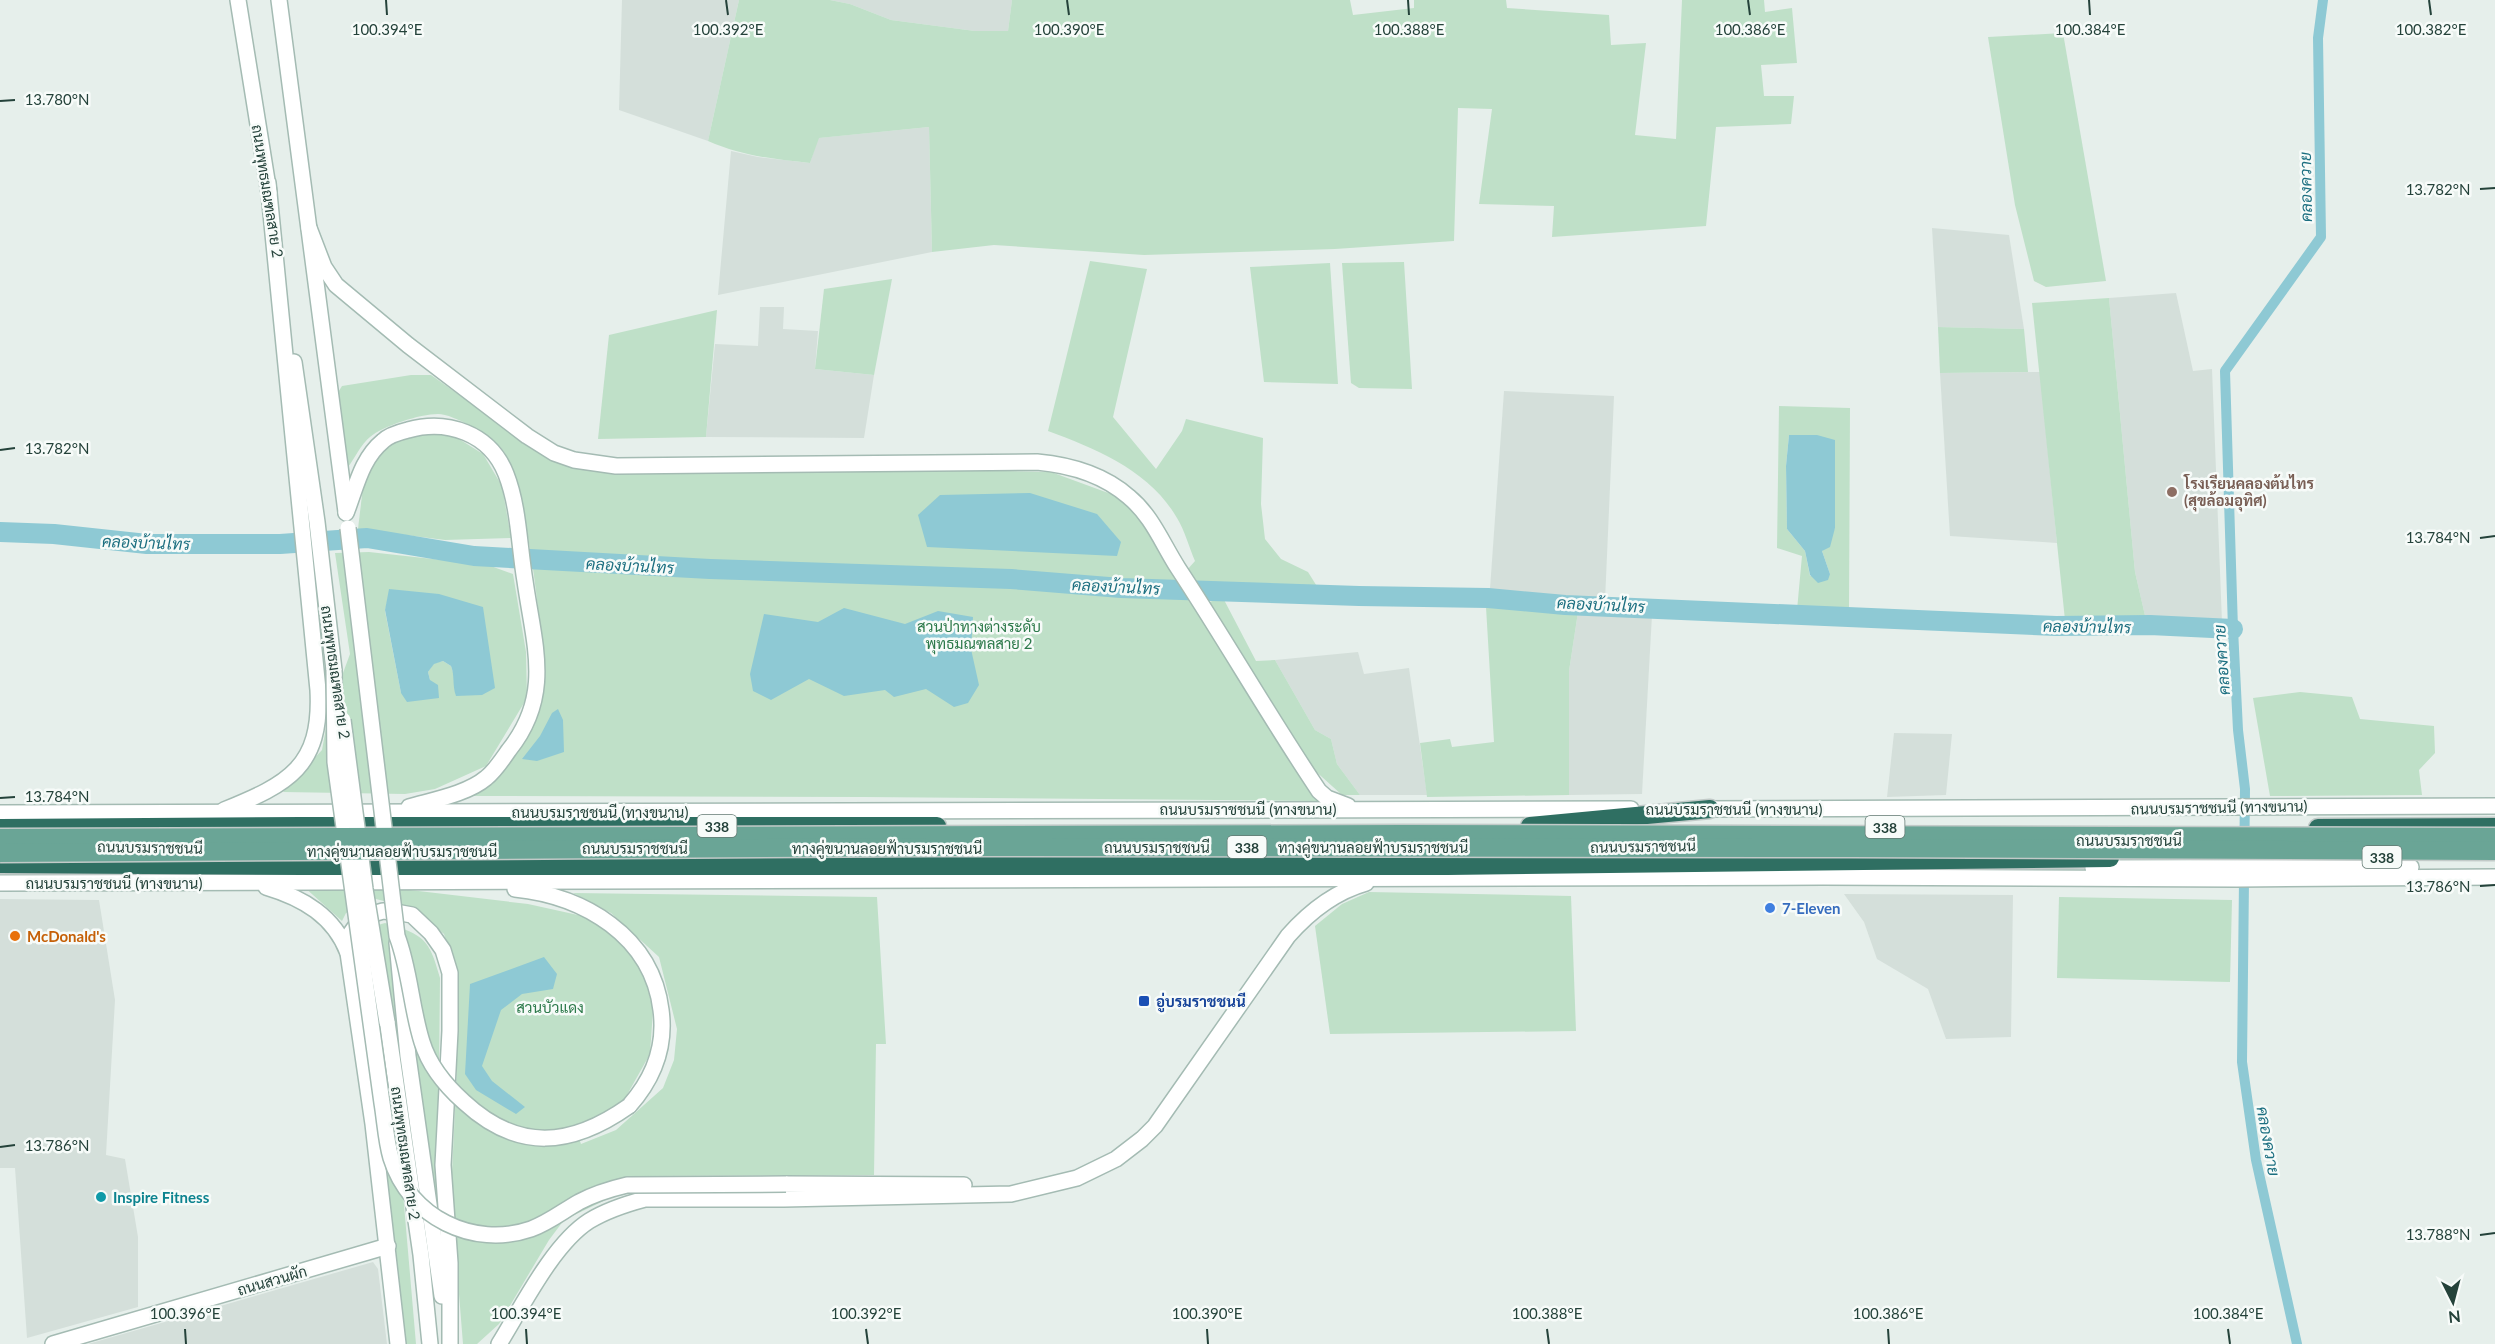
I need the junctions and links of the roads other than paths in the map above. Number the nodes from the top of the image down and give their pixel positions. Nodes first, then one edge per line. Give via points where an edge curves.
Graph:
1 (238, 0) edge
2 (279, 0) edge
3 (268, 183) junction
4 (309, 228) junction
5 (347, 520) junction
6 (334, 670) junction
7 (2495, 806) edge
8 (1358, 809) junction
9 (1710, 809) junction
10 (388, 812) junction
11 (0, 813) edge
12 (217, 813) junction
13 (2495, 815) edge
14 (2239, 817) junction
15 (1530, 826) junction
16 (2495, 827) edge
17 (0, 828) edge
18 (2495, 837) edge
19 (0, 838) edge
20 (2495, 851) edge
21 (0, 853) edge
22 (2495, 856) edge
23 (0, 864) edge
24 (1542, 865) junction
25 (2237, 868) junction
26 (2495, 868) edge
27 (2495, 877) edge
28 (1700, 878) junction
29 (1380, 879) junction
30 (248, 882) junction
31 (447, 882) junction
32 (0, 883) edge
33 (397, 936) junction
34 (348, 953) junction
35 (1011, 1194) junction
36 (388, 1246) junction
37 (53, 1344) edge
38 (398, 1344) edge
39 (430, 1344) edge
40 (449, 1344) edge
41 (499, 1344) edge

1 - 3 main road, ถนนพุทธมณฑลสาย 2
2 - 4 main road, ถนนพุทธมณฑลสาย 2
3 - 6 main road, ถนนพุทธมณฑลสาย 2 via 317,522
3 - 12 main road via 318,726 300,766 279,786
4 - 5 main road, ถนนพุทธมณฑลสาย 2
4 - 8 main road via 324,267 336,285 408,345 554,453 616,466 1037,462 1063,465 1107,481 1130,497 1160,534 1319,791 1327,798
5 - 10 main road via 360,472 384,439 410,429 437,425 470,434 493,455 506,472 519,526 537,660 530,719 484,780 451,796
5 - 33 main road, ถนนพุทธมณฑลสาย 2, bridge
6 - 35 main road, bridge via 335,762 392,1159 411,1196 438,1220 458,1230 499,1236 532,1229 580,1201 627,1185 964,1185 991,1187
6 - 39 main road, ถนนพุทธมณฑลสาย 2, bridge via 422,1266
7 - 14 main road, ถนนบรมราชชนนี (ทางขนาน) / 338 via 2272,806
8 - 9 main road, ถนนบรมราชชนนี (ทางขนาน) / 338
8 - 10 main road, ถนนบรมราชชนนี (ทางขนาน) / 338
9 - 14 main road, ถนนบรมราชชนนี (ทางขนาน) / 338 via 2066,809
9 - 15 highway
10 - 12 main road, ถนนบรมราชชนนี (ทางขนาน) / 338
11 - 12 main road, ถนนบรมราชชนนี (ทางขนาน) / 338
13 - 14 main road
14 - 15 highway, ถนนบรมราชชนนี / 338
14 - 16 highway, ถนนบรมราชชนนี / 338 via 2271,828
15 - 17 highway, ถนนบรมราชชนนี / 338
18 - 19 main road, ทางคู่ขนานลอยฟ้าบรมราชชนนี / 338, bridge via 862,834
20 - 21 main road, ทางคู่ขนานลอยฟ้าบรมราชชนนี / 338, bridge via 919,847
22 - 25 highway, ถนนบรมราชชนนี / 338 via 2270,857
23 - 24 highway, ถนนบรมราชชนนี / 338
24 - 25 highway, ถนนบรมราชชนนี / 338
24 - 28 highway via 1565,870 1689,873
25 - 26 main road
25 - 27 main road, 338 via 2269,879
25 - 28 main road, ถนนบรมราชชนนี (ทางขนาน) / 338 via 2036,869 1927,877
28 - 29 main road, ถนนบรมราชชนนี (ทางขนาน) / 338
29 - 31 main road, ถนนบรมราชชนนี (ทางขนาน) / 338
29 - 35 main road via 1343,891 1302,920 1262,971 1166,1112 1136,1144 1116,1159 1077,1178
30 - 31 main road, ถนนบรมราชชนนี (ทางขนาน) / 338
30 - 32 main road, ถนนบรมราชชนนี (ทางขนาน) / 338
30 - 34 main road via 309,904 332,925
31 - 33 main road, bridge via 529,890 563,898 588,910 634,945 655,981 663,1024 654,1068 629,1106 582,1133 542,1138 517,1135 471,1109 435,1069 423,1044
33 - 40 main road, ถนนพุทธมณฑลสาย 2 via 396,954
34 - 36 main road
34 - 40 main road via 348,937 362,917 383,911 412,915 443,950 450,973 443,1165 450,1263
35 - 41 main road via 645,1199 608,1210 572,1234
36 - 37 main road, ถนนสวนผัก
36 - 38 main road

